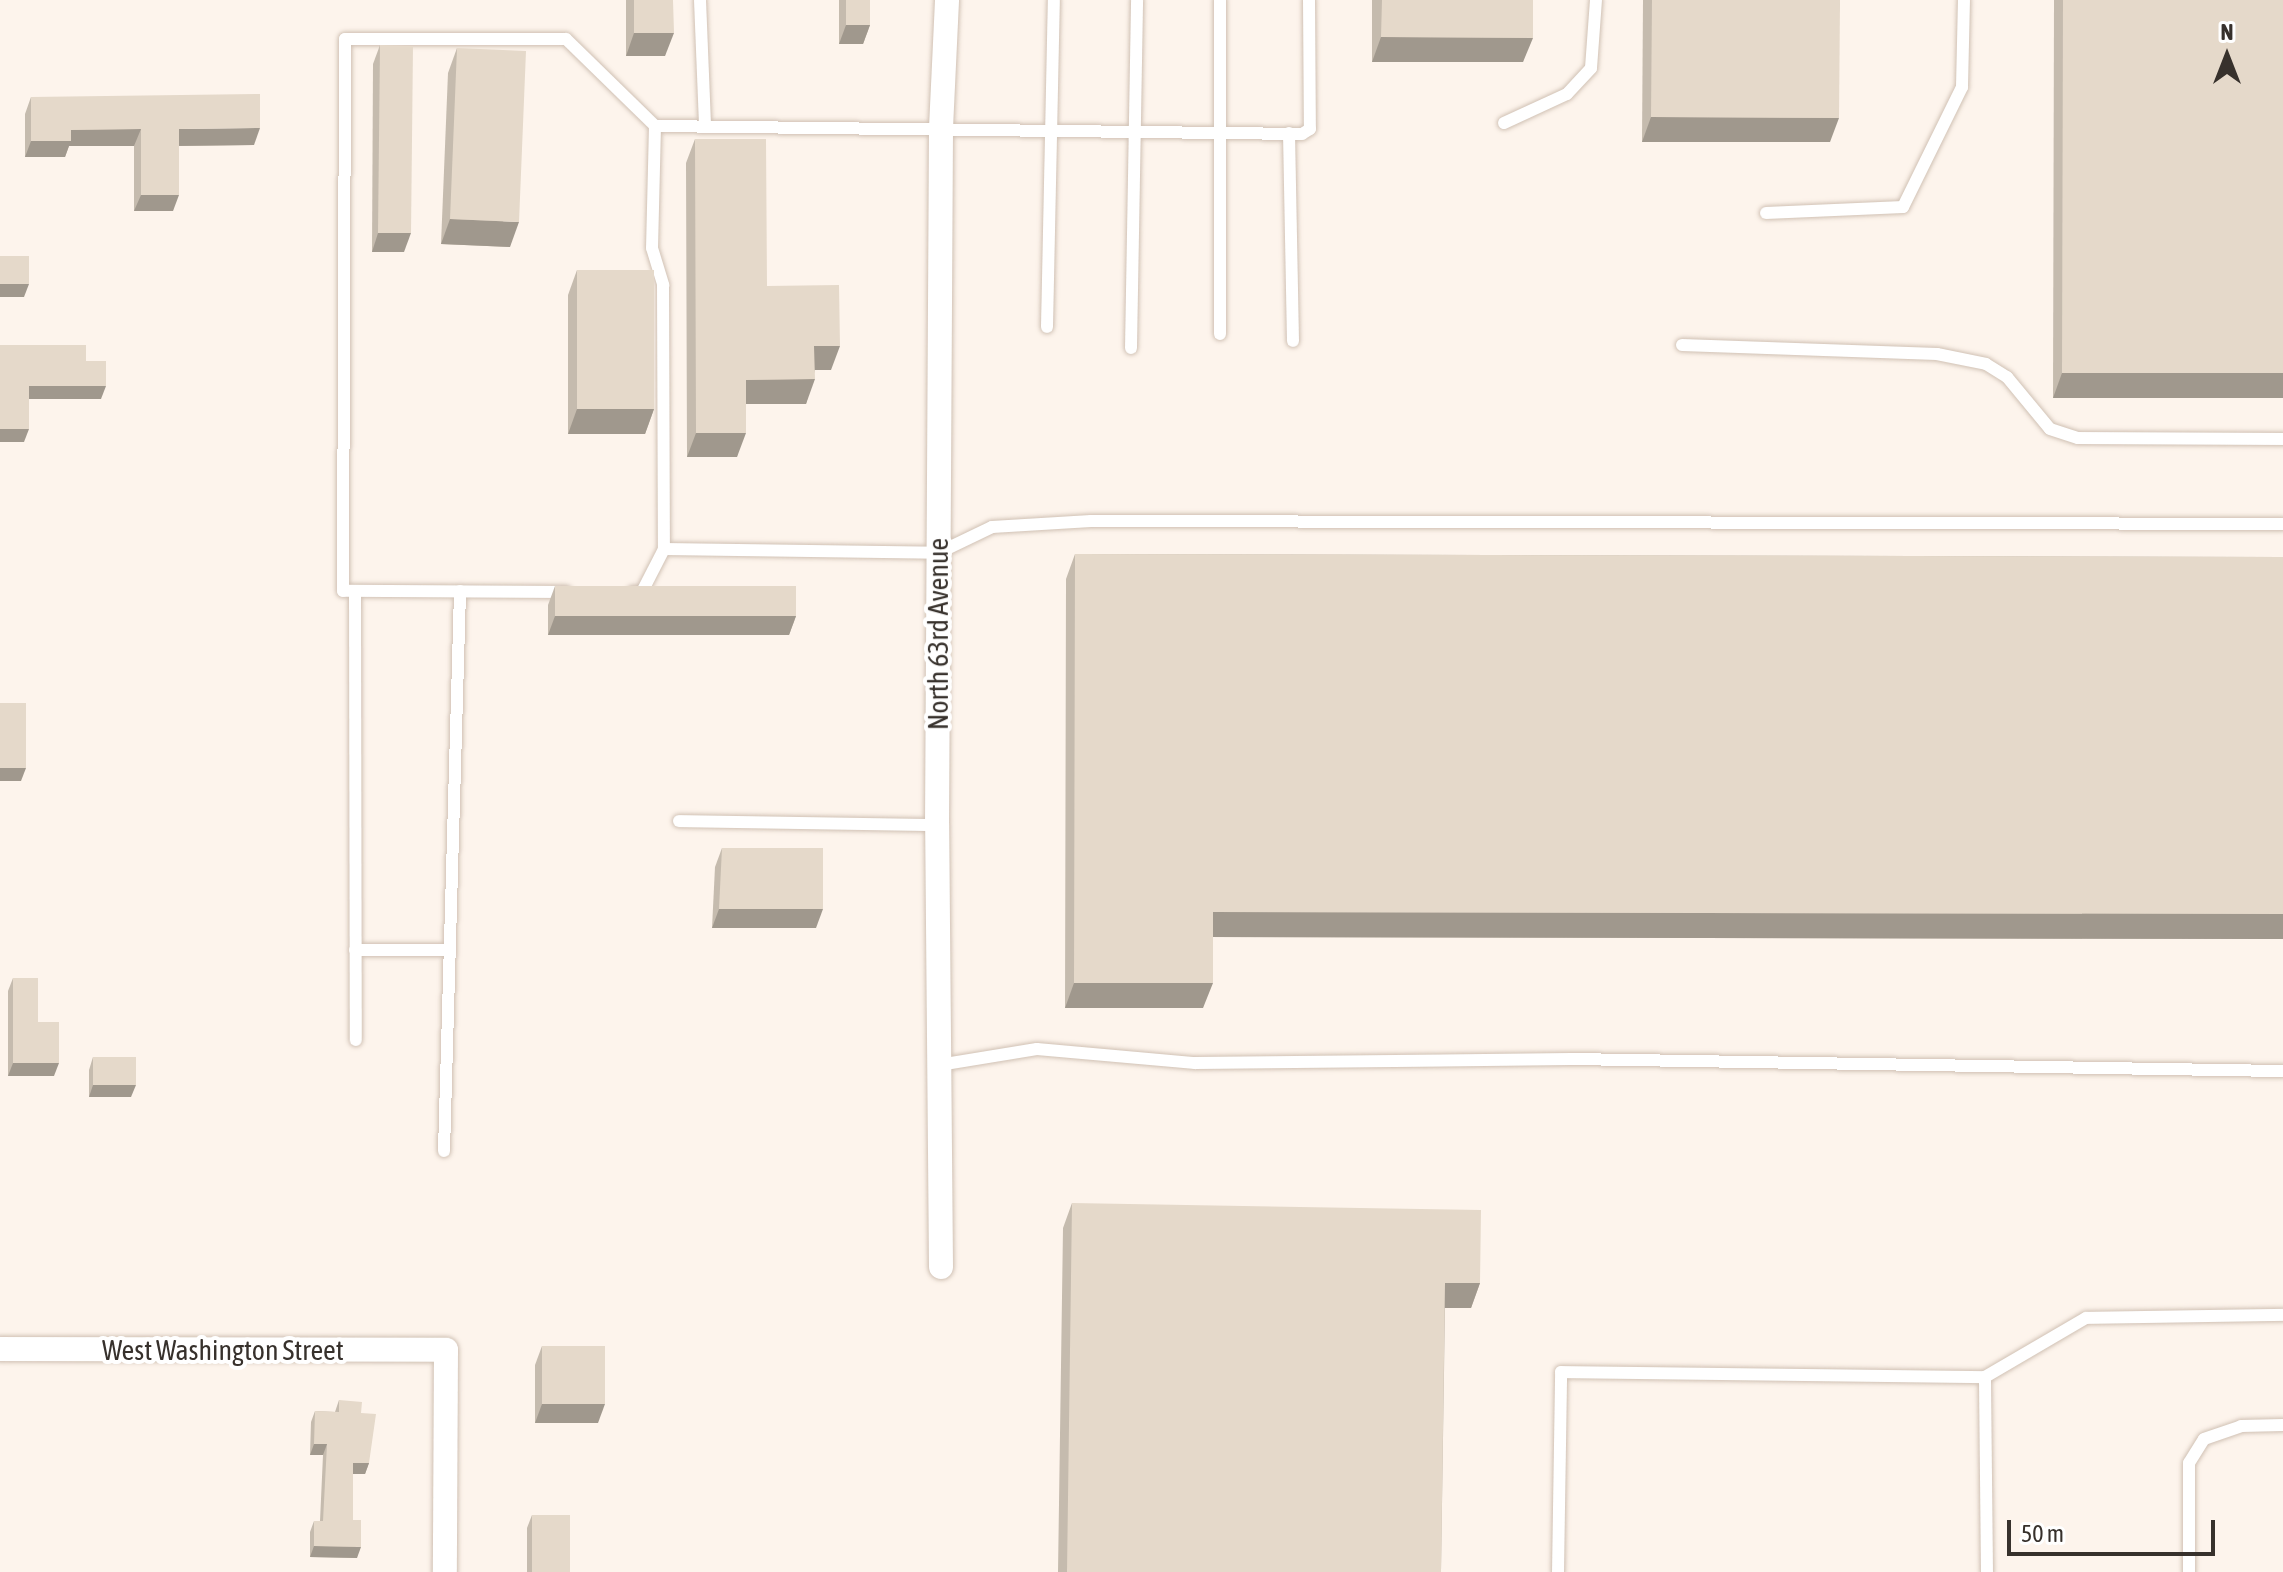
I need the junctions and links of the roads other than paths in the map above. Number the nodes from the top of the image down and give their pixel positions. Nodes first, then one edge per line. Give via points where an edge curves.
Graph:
1 (700, 0) edge
2 (947, 0) edge
3 (1054, 0) edge
4 (1137, 0) edge
5 (1220, 0) edge
6 (1309, 0) edge
7 (1596, 0) edge
8 (1964, 0) edge
9 (1504, 123) dead end
10 (655, 126) junction
11 (705, 126) junction
12 (941, 128) junction
13 (1052, 130) junction
14 (1135, 131) junction
15 (1221, 131) junction
16 (1289, 133) junction
17 (1766, 213) dead end
18 (1047, 327) dead end
19 (1220, 334) dead end
20 (1293, 341) dead end
21 (1682, 345) dead end
22 (1131, 348) dead end
23 (2283, 439) edge
24 (2283, 524) edge
25 (664, 549) junction
26 (938, 553) junction
27 (355, 591) junction
28 (460, 591) junction
29 (582, 592) edge
30 (612, 592) edge
31 (679, 821) dead end
32 (937, 825) junction
33 (355, 950) junction
34 (450, 950) junction
35 (356, 1040) dead end
36 (939, 1065) junction
37 (2283, 1071) edge
38 (444, 1151) dead end
39 (941, 1267) dead end
40 (2283, 1315) edge
41 (0, 1349) edge
42 (1985, 1377) junction
43 (2283, 1425) edge
44 (445, 1572) edge
45 (1558, 1572) edge
46 (1987, 1572) edge
47 (2189, 1572) edge

1 - 11 lane
2 - 12 street, North 63rd Avenue
3 - 13 lane
4 - 14 lane
5 - 15 lane
6 - 16 lane via 1310,129
7 - 9 lane via 1591,68 1567,94
8 - 17 lane via 1962,87 1903,207
10 - 11 lane
10 - 25 lane via 652,248 663,285
10 - 27 lane via 566,39 345,39 343,591
11 - 12 lane
12 - 13 lane
12 - 26 street, North 63rd Avenue
13 - 14 lane
13 - 18 lane
14 - 15 lane
14 - 22 lane
15 - 16 lane
15 - 19 lane
16 - 20 lane
21 - 23 lane via 1937,354 1986,364 2007,377 2050,429 2078,438
24 - 26 lane via 1091,521 992,527
25 - 26 lane
25 - 30 lane via 642,592
26 - 32 street, North 63rd Avenue
27 - 28 lane
27 - 33 lane
28 - 29 lane
28 - 34 lane
31 - 32 lane
32 - 36 street, North 63rd Avenue
33 - 34 lane
33 - 35 lane
34 - 38 lane
36 - 37 lane via 1037,1049 1195,1063 1571,1059
36 - 39 street, North 63rd Avenue
40 - 42 lane via 2086,1318
41 - 44 street, West Washington Street via 446,1350
42 - 45 lane via 1561,1372
42 - 46 lane
43 - 47 lane via 2241,1426 2204,1439 2189,1463

